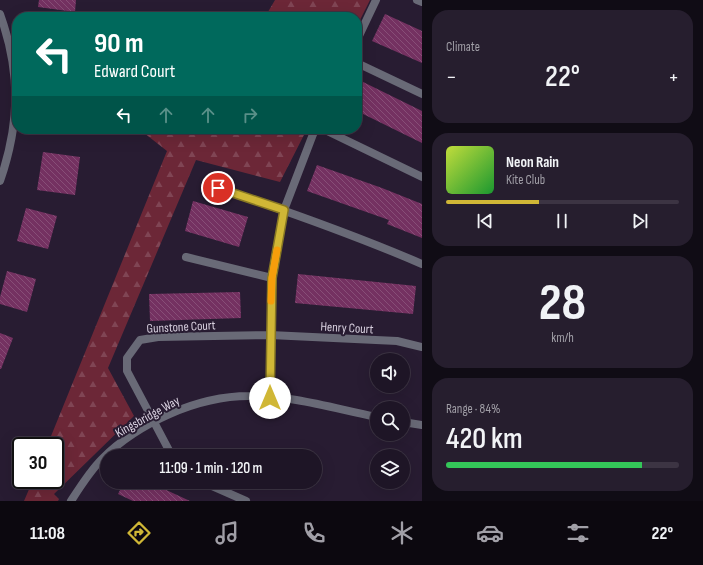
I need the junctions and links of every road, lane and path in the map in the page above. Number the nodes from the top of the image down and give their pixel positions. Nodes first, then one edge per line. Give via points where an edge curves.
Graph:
1 (376, 0) edge
2 (417, 0) edge
3 (422, 2) edge
4 (0, 14) edge
5 (362, 29) edge
6 (12, 61) edge
7 (362, 65) edge
8 (422, 94) edge
9 (13, 134) edge
10 (312, 134) edge
11 (333, 134) edge
12 (422, 177) edge
13 (0, 181) edge
14 (218, 188) dead end
15 (284, 210) junction
16 (186, 257) dead end
17 (422, 264) edge
18 (272, 278) junction
19 (270, 335) junction
20 (422, 347) edge
21 (270, 398) junction
22 (370, 416) edge
23 (154, 423) junction
24 (410, 423) edge
25 (422, 425) edge
26 (168, 449) edge
27 (219, 489) edge
28 (71, 501) edge
29 (246, 501) edge

1 - 5 street
2 - 3 street
4 - 6 street
7 - 8 street
9 - 13 street
10 - 15 street
11 - 12 street
14 - 15 street
15 - 17 street
15 - 18 street
16 - 18 street
18 - 19 street
19 - 20 street, Henry Court via 397,341
19 - 21 street
19 - 23 street, Gunstone Court via 158,337 140,340 127,358 127,371
21 - 22 street, Kingsbridge Way via 293,400
21 - 23 street, Kingsbridge Way via 249,396 208,400 179,409
23 - 26 street
23 - 28 street, Kingsbridge Way via 123,440 101,460
24 - 25 street
27 - 29 street

